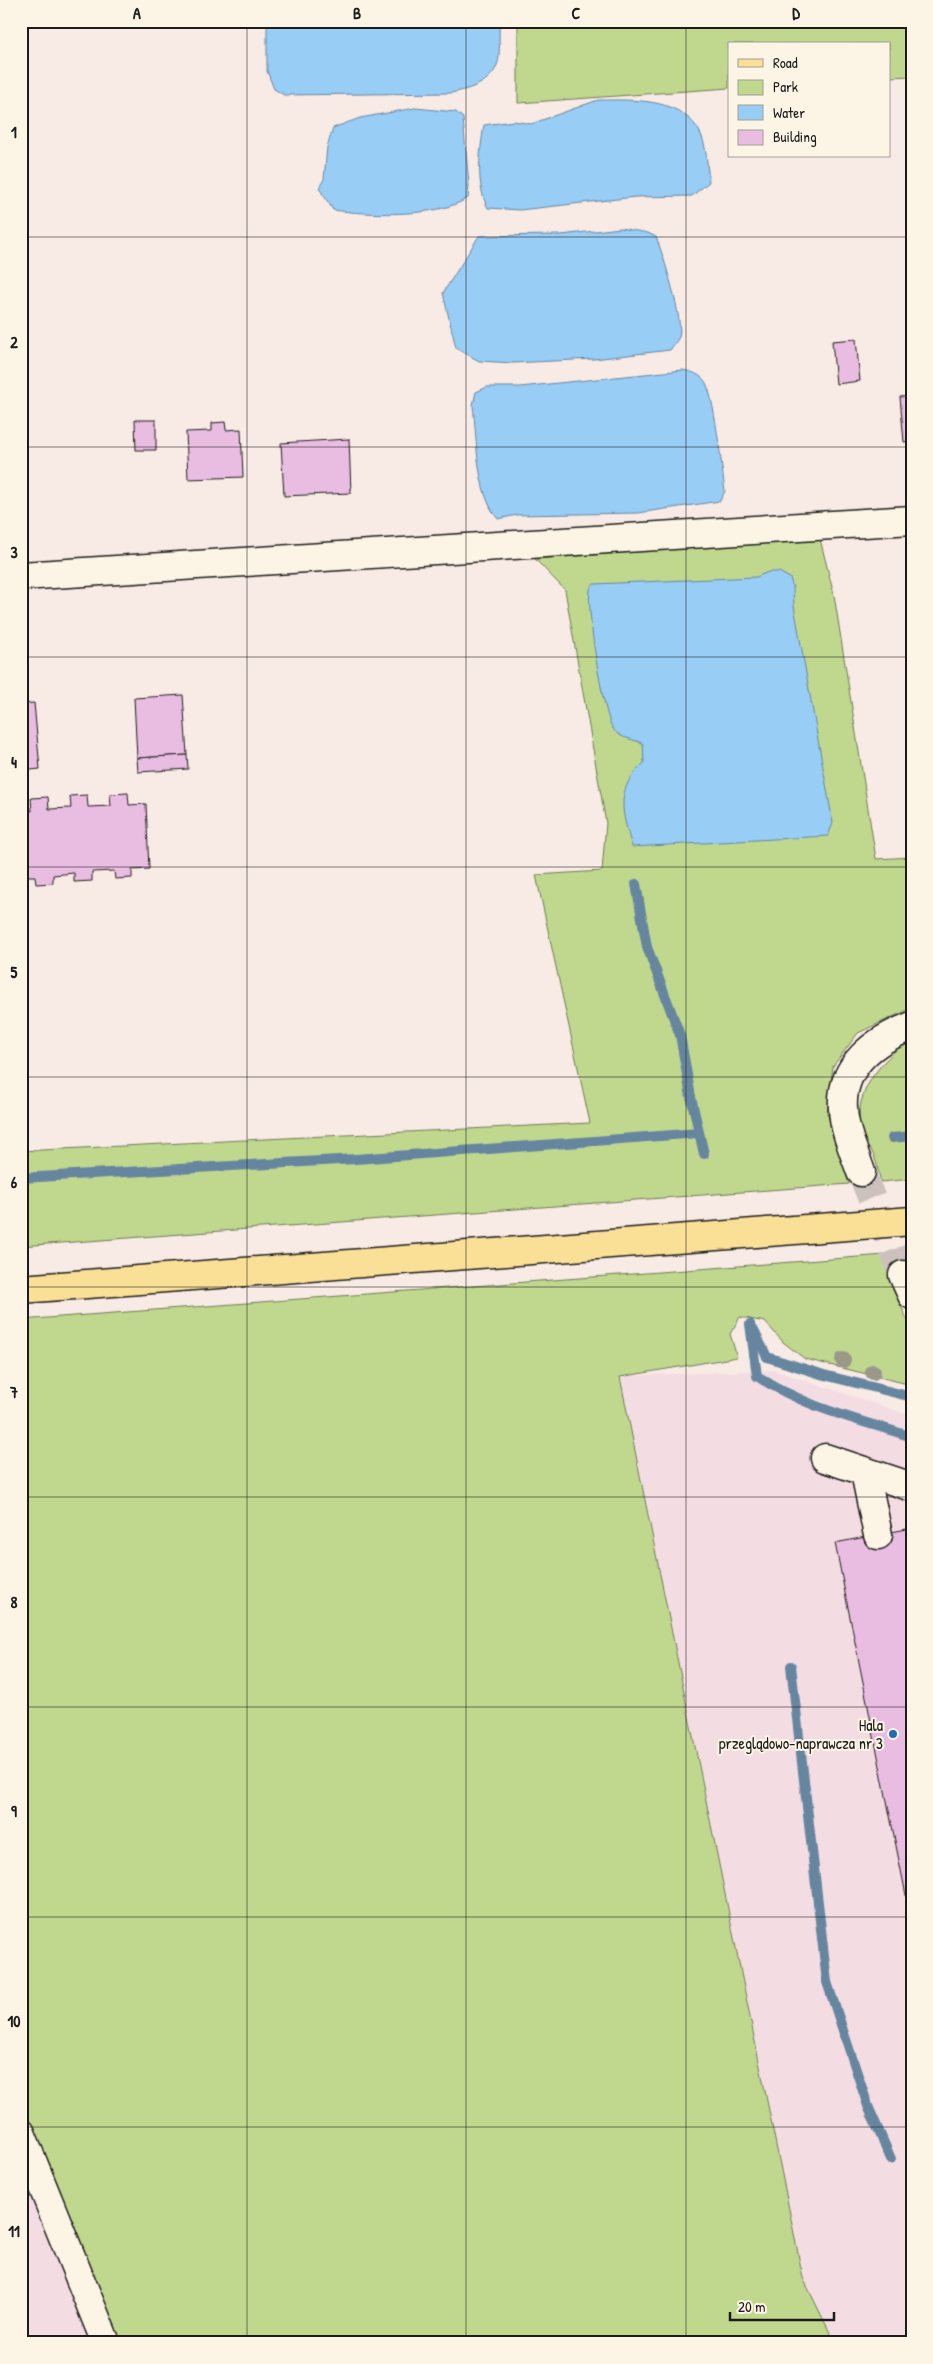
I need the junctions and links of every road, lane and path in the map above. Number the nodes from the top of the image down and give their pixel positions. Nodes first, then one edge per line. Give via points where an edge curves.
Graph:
1 (912, 520) edge
2 (21, 576) edge
3 (912, 1026) edge
4 (861, 1172) tunnel mouth
5 (912, 1221) edge
6 (21, 1289) edge
7 (825, 1458) dead end
8 (865, 1472) junction
9 (912, 1487) edge
10 (878, 1535) dead end
11 (21, 2133) edge
12 (106, 2343) edge

1 - 2 street
3 - 4 street via 865,1051 852,1069 843,1094 847,1132
5 - 6 main road
7 - 8 street
8 - 9 street
8 - 10 street
11 - 12 street

